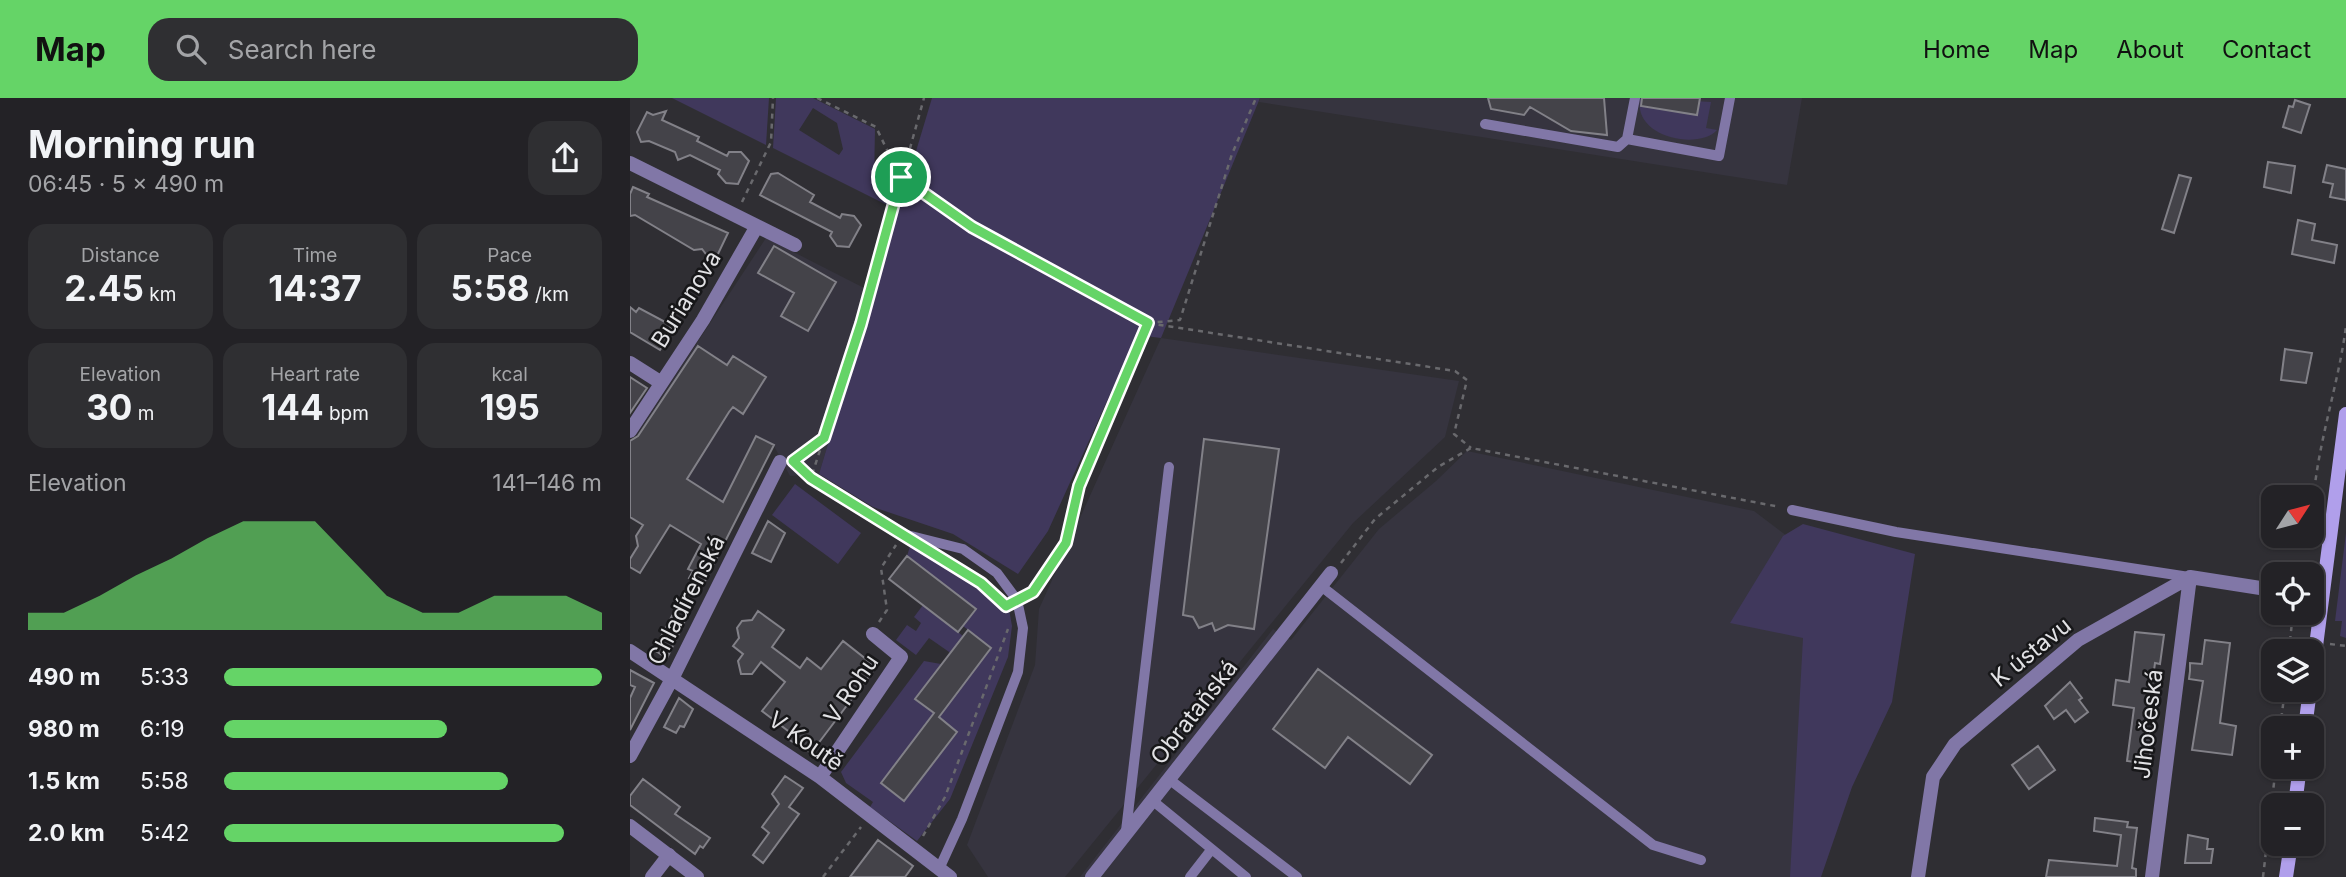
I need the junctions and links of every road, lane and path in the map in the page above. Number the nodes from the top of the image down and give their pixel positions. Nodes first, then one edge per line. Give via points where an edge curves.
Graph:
1 (773, 98) edge
2 (817, 98) edge
3 (923, 98) edge
4 (1256, 98) edge
5 (1634, 98) edge
6 (1730, 98) edge
7 (1485, 124) dead end
8 (1628, 139) junction
9 (630, 163) edge
10 (901, 177) junction
11 (736, 214) junction
12 (757, 226) junction
13 (795, 244) dead end
14 (1148, 323) junction
15 (630, 363) edge
16 (660, 382) junction
17 (2346, 414) edge
18 (630, 431) edge
19 (824, 438) junction
20 (1471, 448) junction
21 (780, 462) dead end
22 (1169, 467) dead end
23 (811, 478) junction
24 (1793, 510) joint
25 (903, 534) junction
26 (940, 557) dead end
27 (2322, 562) edge
28 (1331, 573) joint
29 (2190, 577) junction
30 (1321, 586) junction
31 (2261, 588) edge
32 (1017, 600) junction
33 (1010, 625) dead end
34 (873, 634) joint
35 (630, 651) edge
36 (673, 677) junction
37 (630, 756) edge
38 (820, 777) junction
39 (2274, 779) edge
40 (1170, 780) junction
41 (1153, 801) junction
42 (870, 815) junction
43 (630, 826) edge
44 (912, 832) dead end
45 (1125, 835) junction
46 (1212, 850) junction
47 (669, 855) junction
48 (2289, 856) edge
49 (1701, 860) dead end
50 (945, 872) edge
51 (652, 877) edge
52 (697, 877) edge
53 (823, 877) edge
54 (1092, 877) edge
55 (1190, 877) edge
56 (1244, 877) edge
57 (1297, 877) edge
58 (1918, 877) edge
59 (2152, 877) edge
60 (2263, 877) edge
61 (2286, 877) edge

1 - 11 path via 771,142
2 - 10 path via 876,127
3 - 10 path
4 - 14 path via 1232,154 1181,320
5 - 8 lane
6 - 8 lane via 1719,156
7 - 8 lane via 1618,147
9 - 11 street
10 - 14 path via 972,227
10 - 19 path
11 - 12 street
12 - 13 street
12 - 16 street, Burianova via 703,320
14 - 20 path via 1455,371 1467,380 1454,434
14 - 32 path via 1079,486 1066,543 1033,592
15 - 16 street
16 - 18 street, Burianova
17 - 27 main road
19 - 23 path
19 - 23 path via 793,461
20 - 24 path
20 - 28 path via 1438,467 1375,519
21 - 36 street, Chladírenská
22 - 45 lane
23 - 25 path
24 - 29 lane via 1896,531
25 - 32 lane via 962,549 997,573
25 - 34 path via 881,568 887,610
26 - 32 path via 981,583 1006,606
28 - 30 street, Obrataňská
29 - 31 street
29 - 58 street, K ústavu via 2078,640 1955,744 1933,777
29 - 59 street, Jihočeská
30 - 40 street, Obrataňská
30 - 49 lane via 1653,845
32 - 50 lane via 1023,628 1018,673
33 - 44 path via 944,797 921,838
34 - 38 street, V Rohu via 901,657
35 - 36 street, V Koutě
36 - 37 street, Chladírenská
36 - 38 street, V Koutě
38 - 42 street, V Koutě
39 - 60 path
40 - 41 street, Obrataňská
40 - 57 lane
41 - 45 street, Obrataňská
41 - 46 lane
42 - 50 street, V Koutě
42 - 53 path
43 - 47 street
45 - 54 street, Obrataňská
46 - 55 lane
46 - 56 lane
47 - 51 street
47 - 52 street
48 - 61 main road

